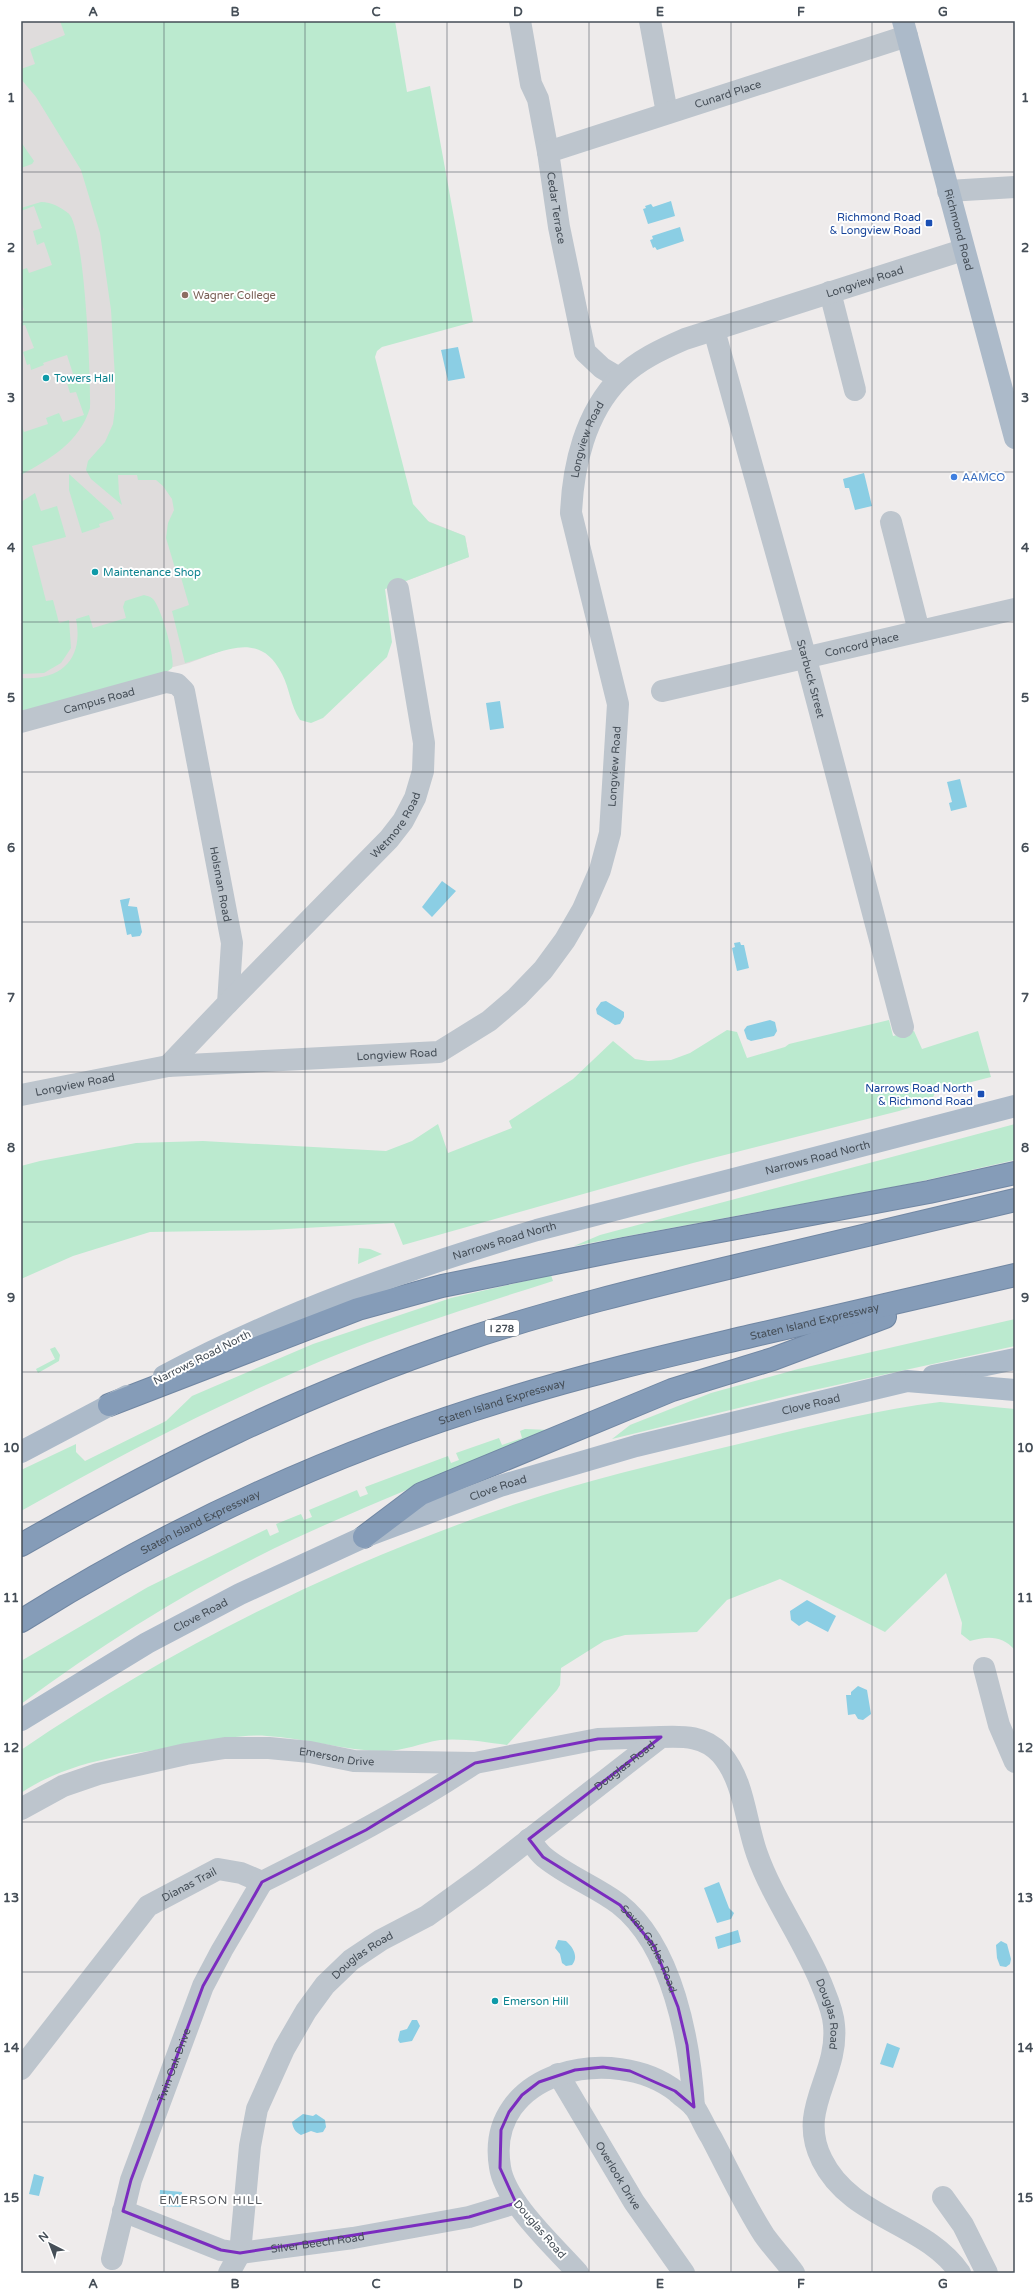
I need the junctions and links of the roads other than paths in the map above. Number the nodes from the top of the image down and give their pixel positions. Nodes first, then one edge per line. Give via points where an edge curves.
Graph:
1 (520, 21) edge
2 (650, 21) edge
3 (905, 28) edge
4 (667, 113) junction
5 (548, 152) junction
6 (1015, 187) edge
7 (948, 191) junction
8 (963, 250) junction
9 (830, 292) junction
10 (714, 330) junction
11 (619, 378) junction
12 (855, 390) dead end
13 (1015, 438) edge
14 (891, 522) dead end
15 (398, 589) dead end
16 (1015, 608) edge
17 (919, 631) junction
18 (806, 659) junction
19 (177, 684) joint
20 (662, 691) dead end
21 (21, 722) edge
22 (228, 1003) junction
23 (903, 1027) dead end
24 (168, 1066) junction
25 (21, 1095) edge
26 (1015, 1106) edge
27 (1015, 1173) edge
28 (1015, 1200) edge
29 (1015, 1274) edge
30 (969, 1285) junction
31 (1015, 1359) edge
32 (906, 1381) junction
33 (1015, 1390) edge
34 (109, 1405) junction
35 (21, 1452) edge
36 (364, 1537) junction
37 (21, 1546) edge
38 (21, 1621) edge
39 (984, 1668) dead end
40 (21, 1720) edge
41 (661, 1737) junction
42 (475, 1762) junction
43 (1015, 1762) edge
44 (21, 1809) edge
45 (529, 1839) junction
46 (262, 1882) junction
47 (21, 2069) edge
48 (558, 2074) junction
49 (694, 2107) junction
50 (943, 2196) dead end
51 (516, 2203) junction
52 (123, 2211) junction
53 (240, 2253) junction
54 (112, 2259) dead end
55 (229, 2273) edge
56 (578, 2273) edge
57 (684, 2273) edge
58 (794, 2273) edge
59 (960, 2273) edge
60 (988, 2273) edge

1 - 5 street, Cedar Terrace via 531,84 538,99
2 - 4 street
3 - 4 street, Cunard Place
3 - 7 main road, Richmond Road
4 - 5 street, Cunard Place
5 - 11 street, Cedar Terrace via 559,227 585,352 602,368
6 - 7 street
7 - 8 main road, Richmond Road
8 - 9 street, Longview Road
8 - 13 main road, Richmond Road
9 - 10 street, Longview Road
9 - 12 street
10 - 11 street, Longview Road via 685,339 657,352
10 - 18 street, Starbuck Street
11 - 24 street, Longview Road via 605,396 589,427 572,484 571,513 618,704 610,833 600,870 583,909 565,940 543,970 517,997 489,1021 439,1052
14 - 17 street
15 - 22 street, Wetmore Road via 424,742 423,771 415,798 403,821 389,838
16 - 17 street, Concord Place
17 - 18 street, Concord Place
18 - 20 street, Concord Place
18 - 23 street, Starbuck Street
19 - 21 street, Campus Road via 166,682
19 - 22 street, Holsman Road via 184,691 232,944
22 - 24 street
24 - 25 street, Longview Road
26 - 34 main road, Narrows Road North via 537,1230 435,1262 250,1332
27 - 34 highway via 929,1192 617,1250 442,1286 358,1309
28 - 37 highway, I 278 via 590,1302 464,1340 323,1392 240,1429 121,1489
29 - 30 highway, Staten Island Expressway
30 - 36 highway via 773,1359 685,1386 601,1418 420,1494
30 - 38 highway, Staten Island Expressway via 599,1373 512,1397 422,1428 293,1478 211,1516 135,1555
31 - 32 main road
32 - 33 main road, Clove Road
32 - 36 main road, Clove Road via 690,1432 567,1465 467,1498
34 - 35 main road, Narrows Road North
36 - 40 main road, Clove Road via 272,1579 177,1627
39 - 43 street via 998,1724
41 - 42 street, Emerson Drive via 598,1739
41 - 45 street, Douglas Road
41 - 59 street, Douglas Road via 682,1736 700,1739 722,1755 742,1795 757,1854 766,1876 813,1963 830,2005 834,2023 834,2054 816,2103 813,2129 821,2158 830,2176 842,2190 859,2203 938,2248
42 - 44 street, Emerson Drive via 354,1762 310,1752 269,1748 225,1748 179,1755 98,1774 63,1786
42 - 46 street via 430,1793 366,1830
45 - 49 street, Seven Gables Road via 543,1857 620,1905 636,1920 654,1946 678,2007 687,2045
45 - 53 street, Douglas Road via 427,1916 381,1940 351,1960 325,1985 306,2011 284,2049 258,2109 250,2146
46 - 47 street, Dianas Trail via 241,1873 218,1869 148,1906
46 - 52 street, Twin Oak Drive via 203,1986 131,2180
48 - 49 street, Douglas Road via 603,2067 630,2071 652,2078 675,2091
48 - 51 street, Douglas Road via 539,2082 522,2095 509,2112 502,2130 498,2149 500,2168 505,2185
48 - 57 street, Overlook Drive via 634,2202
49 - 58 street, Douglas Road via 765,2236
50 - 60 street via 963,2225
51 - 53 street, Silver Beech Road via 470,2217 353,2238
51 - 56 street, Douglas Road
52 - 53 street, Silver Beech Road via 220,2250
52 - 54 street, Twin Oak Drive
53 - 55 street, Douglas Road

